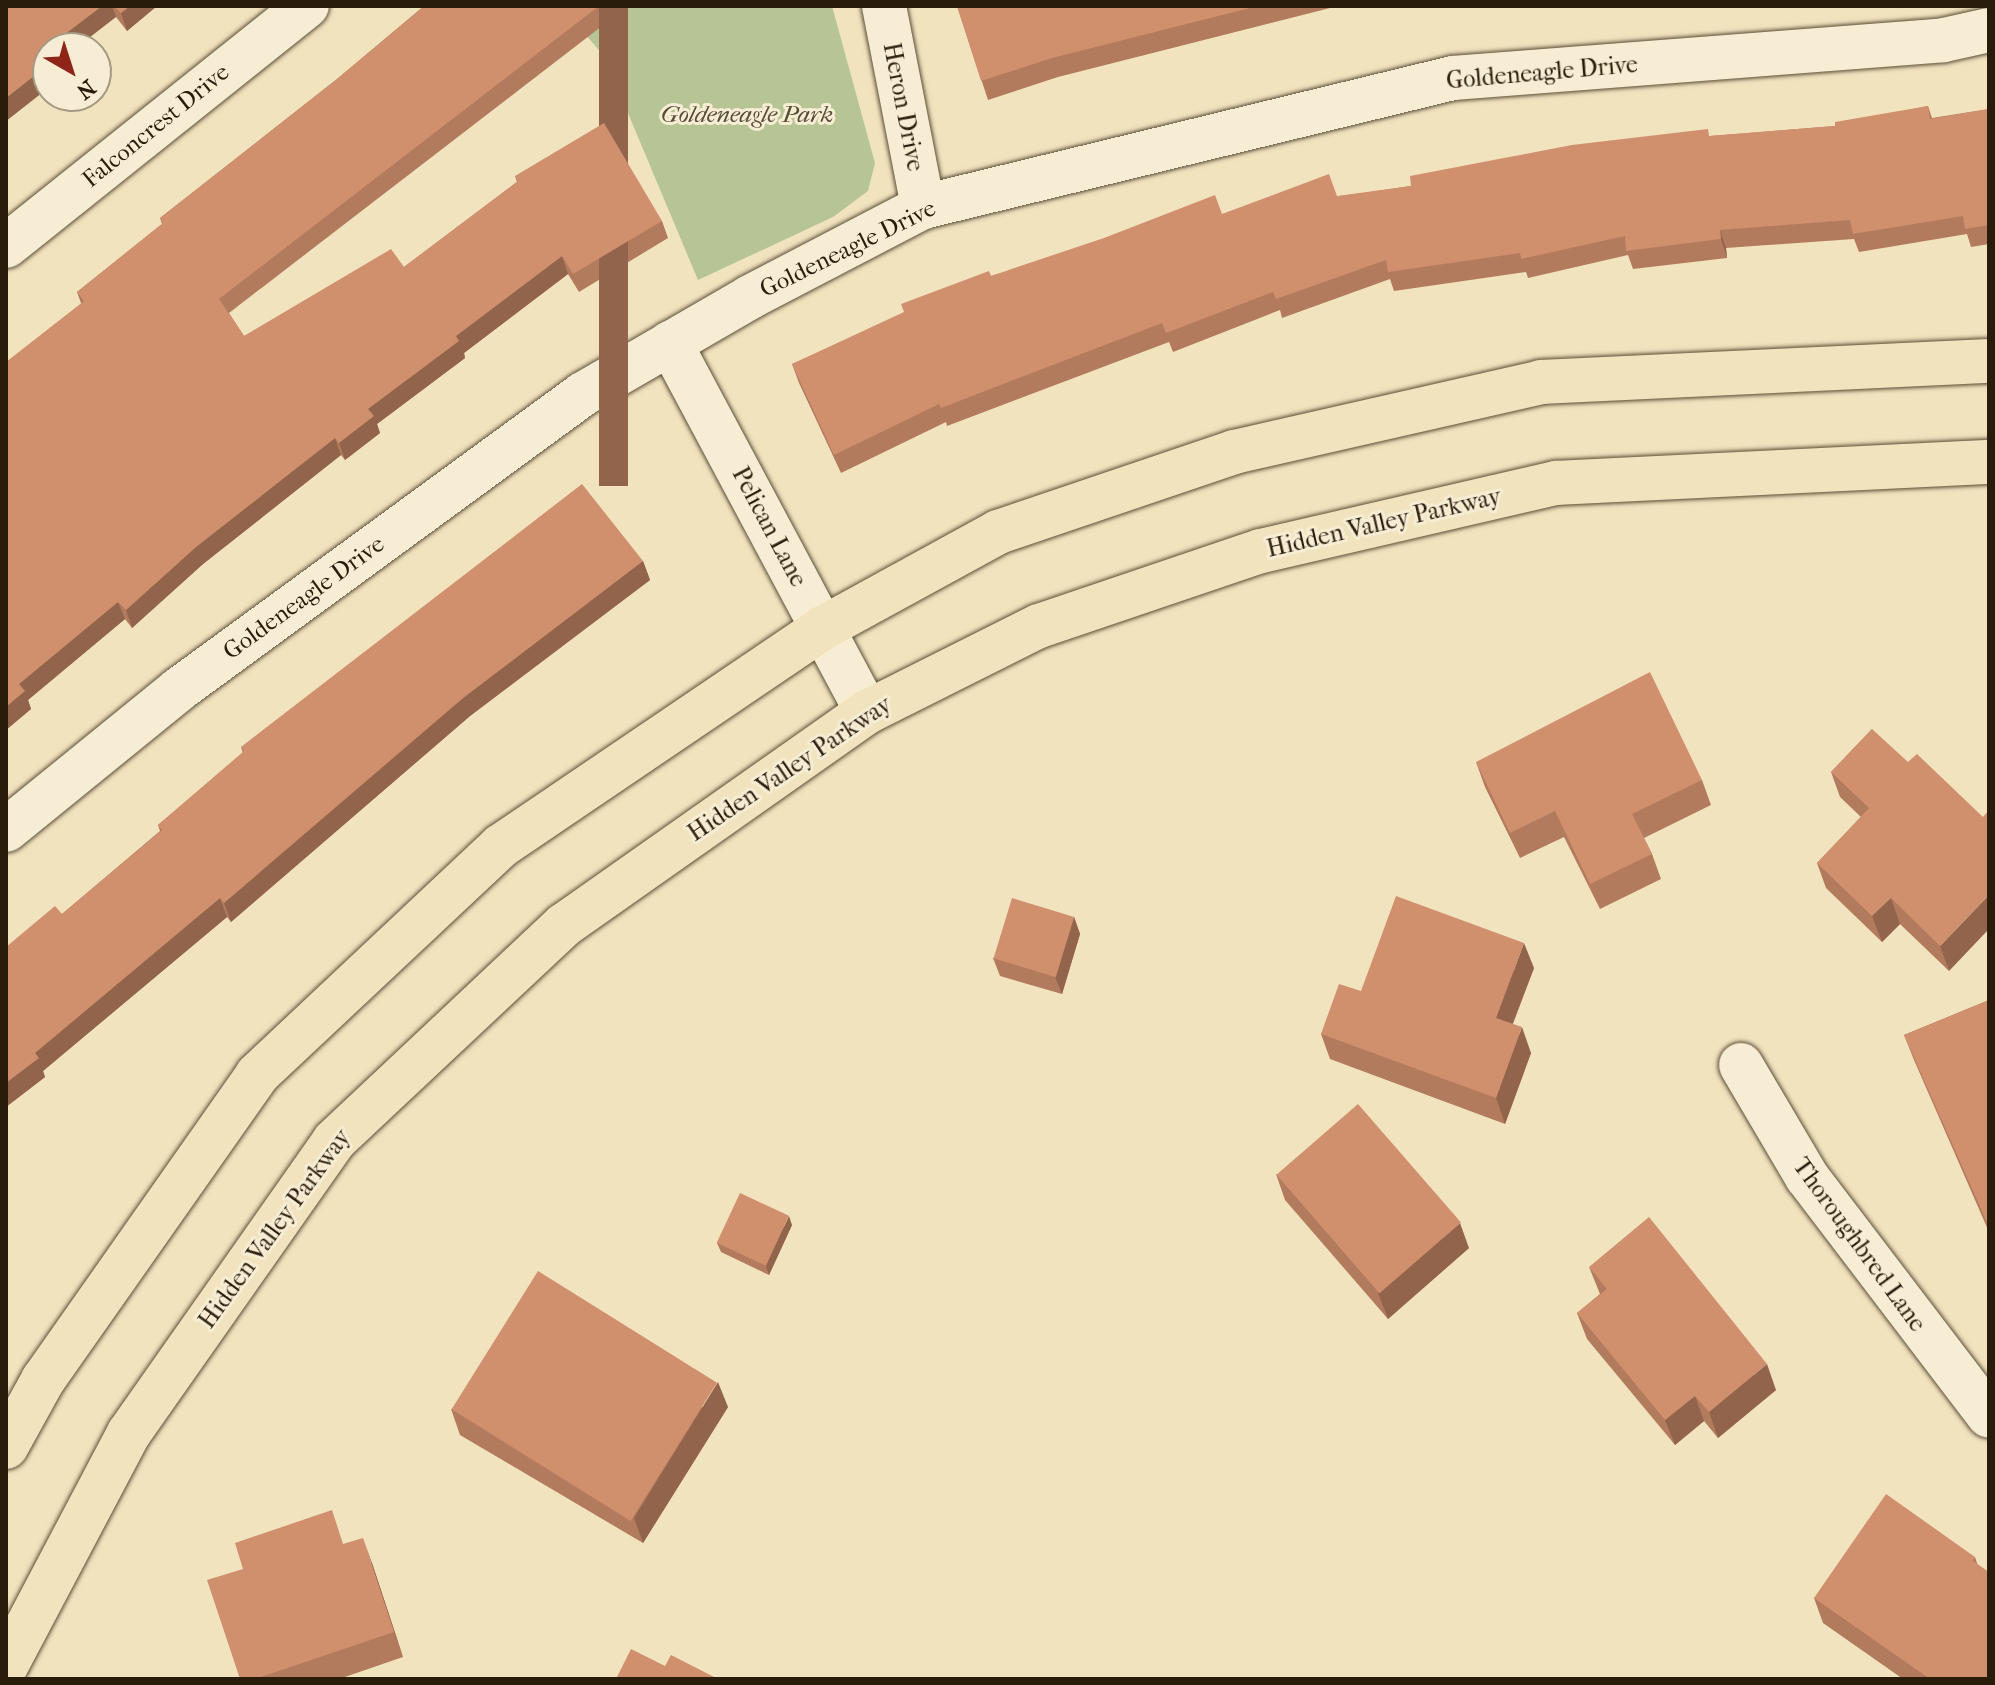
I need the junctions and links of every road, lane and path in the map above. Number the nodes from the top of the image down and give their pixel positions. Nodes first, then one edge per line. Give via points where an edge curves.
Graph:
1 (307, 6) edge
2 (884, 6) edge
3 (1989, 30) edge
4 (923, 207) junction
5 (6, 246) edge
6 (670, 343) junction
7 (1989, 361) edge
8 (1989, 462) edge
9 (823, 628) junction
10 (867, 712) junction
11 (6, 830) edge
12 (1741, 1065) dead end
13 (1989, 1416) edge
14 (6, 1447) edge
15 (6, 1666) edge

1 - 5 street, Falconcrest Drive
2 - 4 street, Heron Drive
3 - 4 street, Goldeneagle Drive via 1944,40 1453,78
4 - 6 street, Goldeneagle Drive
6 - 9 street, Pelican Lane
6 - 11 street, Goldeneagle Drive via 583,394 178,690
7 - 9 main road via 1541,382 1464,399 1234,452 998,532
8 - 10 main road, Hidden Valley Parkway via 1556,483 1261,551 1039,626
9 - 10 street, Pelican Lane
9 - 14 main road via 501,846 257,1075 43,1380
10 - 15 main road, Hidden Valley Parkway via 564,925 334,1141 129,1433
12 - 13 street, Thoroughbred Lane via 1807,1177

